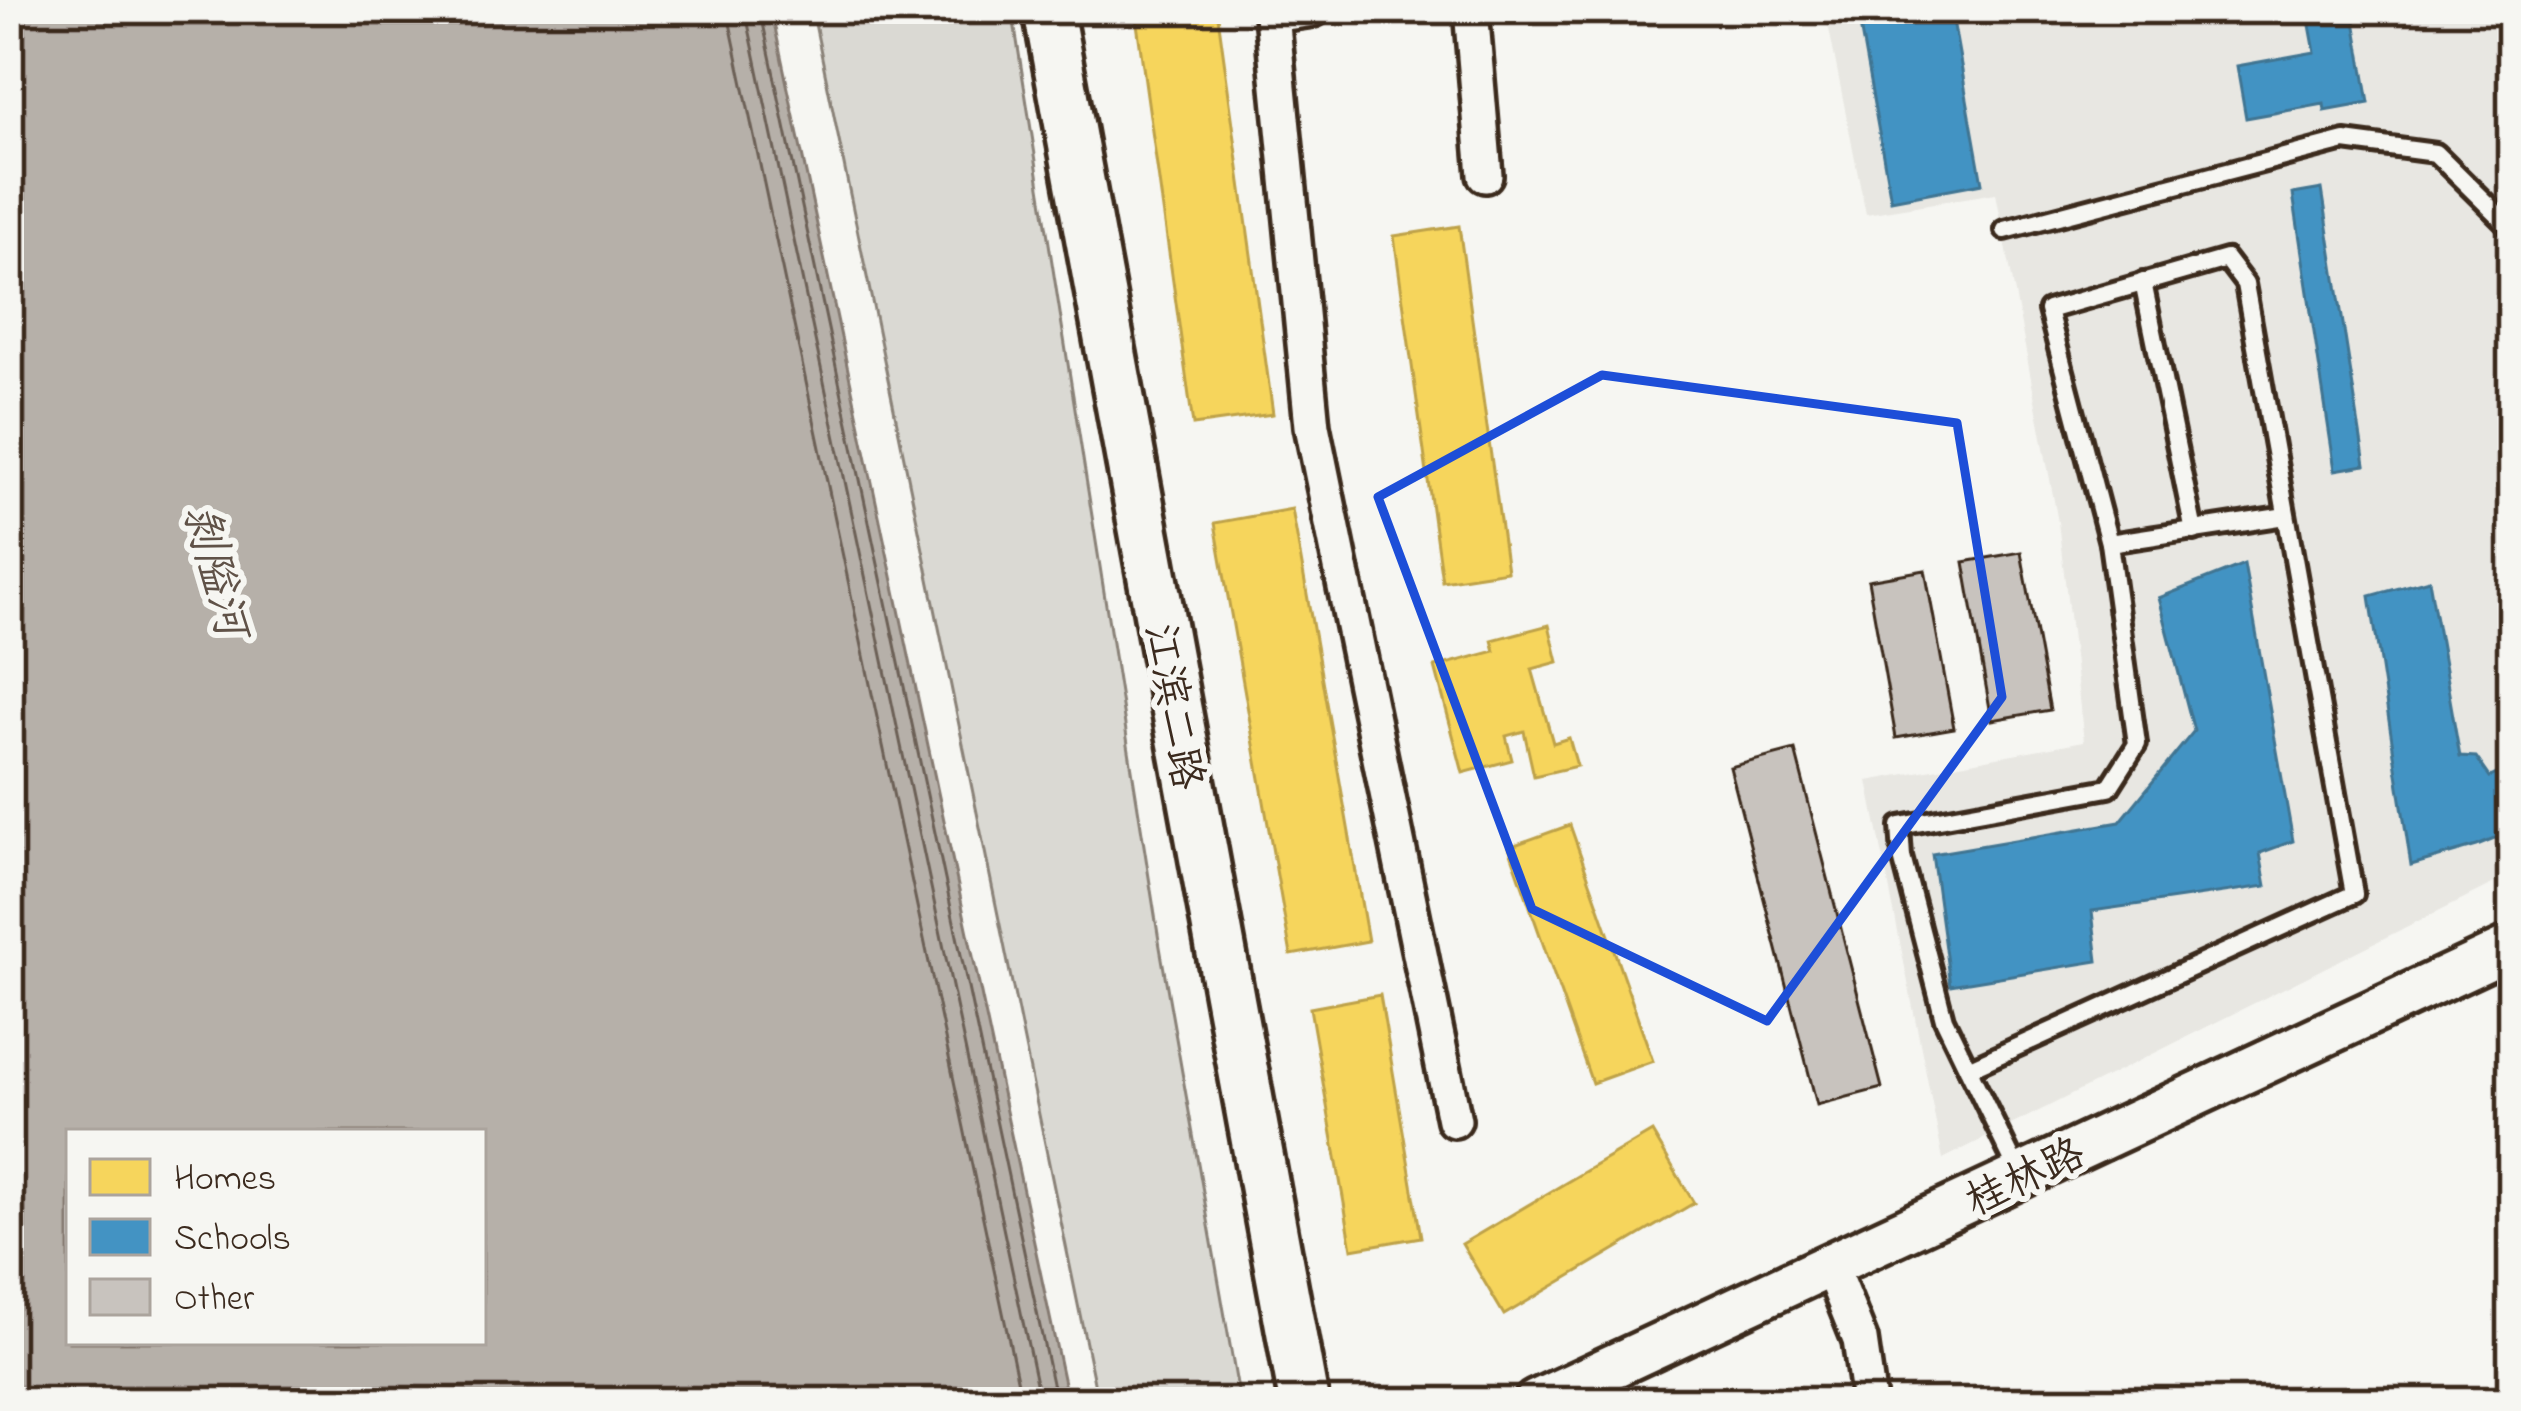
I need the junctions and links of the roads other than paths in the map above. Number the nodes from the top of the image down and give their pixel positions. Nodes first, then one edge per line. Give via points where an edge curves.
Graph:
1 (1048, 9) edge
2 (1313, 9) edge
3 (1471, 9) edge
4 (1272, 12) edge
5 (1485, 175) dead end
6 (2005, 230) dead end
7 (2512, 230) edge
8 (2143, 283) junction
9 (2286, 516) junction
10 (2194, 531) junction
11 (2109, 544) junction
12 (2512, 947) edge
13 (1968, 1069) junction
14 (1454, 1120) dead end
15 (2020, 1176) junction
16 (1830, 1265) junction
17 (1304, 1402) edge
18 (1536, 1402) edge
19 (1869, 1402) edge

1 - 17 main road, 江滨二路
2 - 4 street
3 - 5 street
4 - 14 street via 1312,426
6 - 7 lane via 2345,141 2435,153
8 - 9 lane via 2226,259 2245,284
8 - 10 lane
8 - 11 lane via 2048,310
9 - 10 lane
9 - 13 lane via 2354,894
10 - 11 lane
11 - 13 lane via 2137,744 2109,788 1900,826 1944,1019
12 - 15 street, 桂林路
13 - 15 lane
15 - 16 street, 桂林路
16 - 18 street, 桂林路
16 - 19 street via 1860,1340

